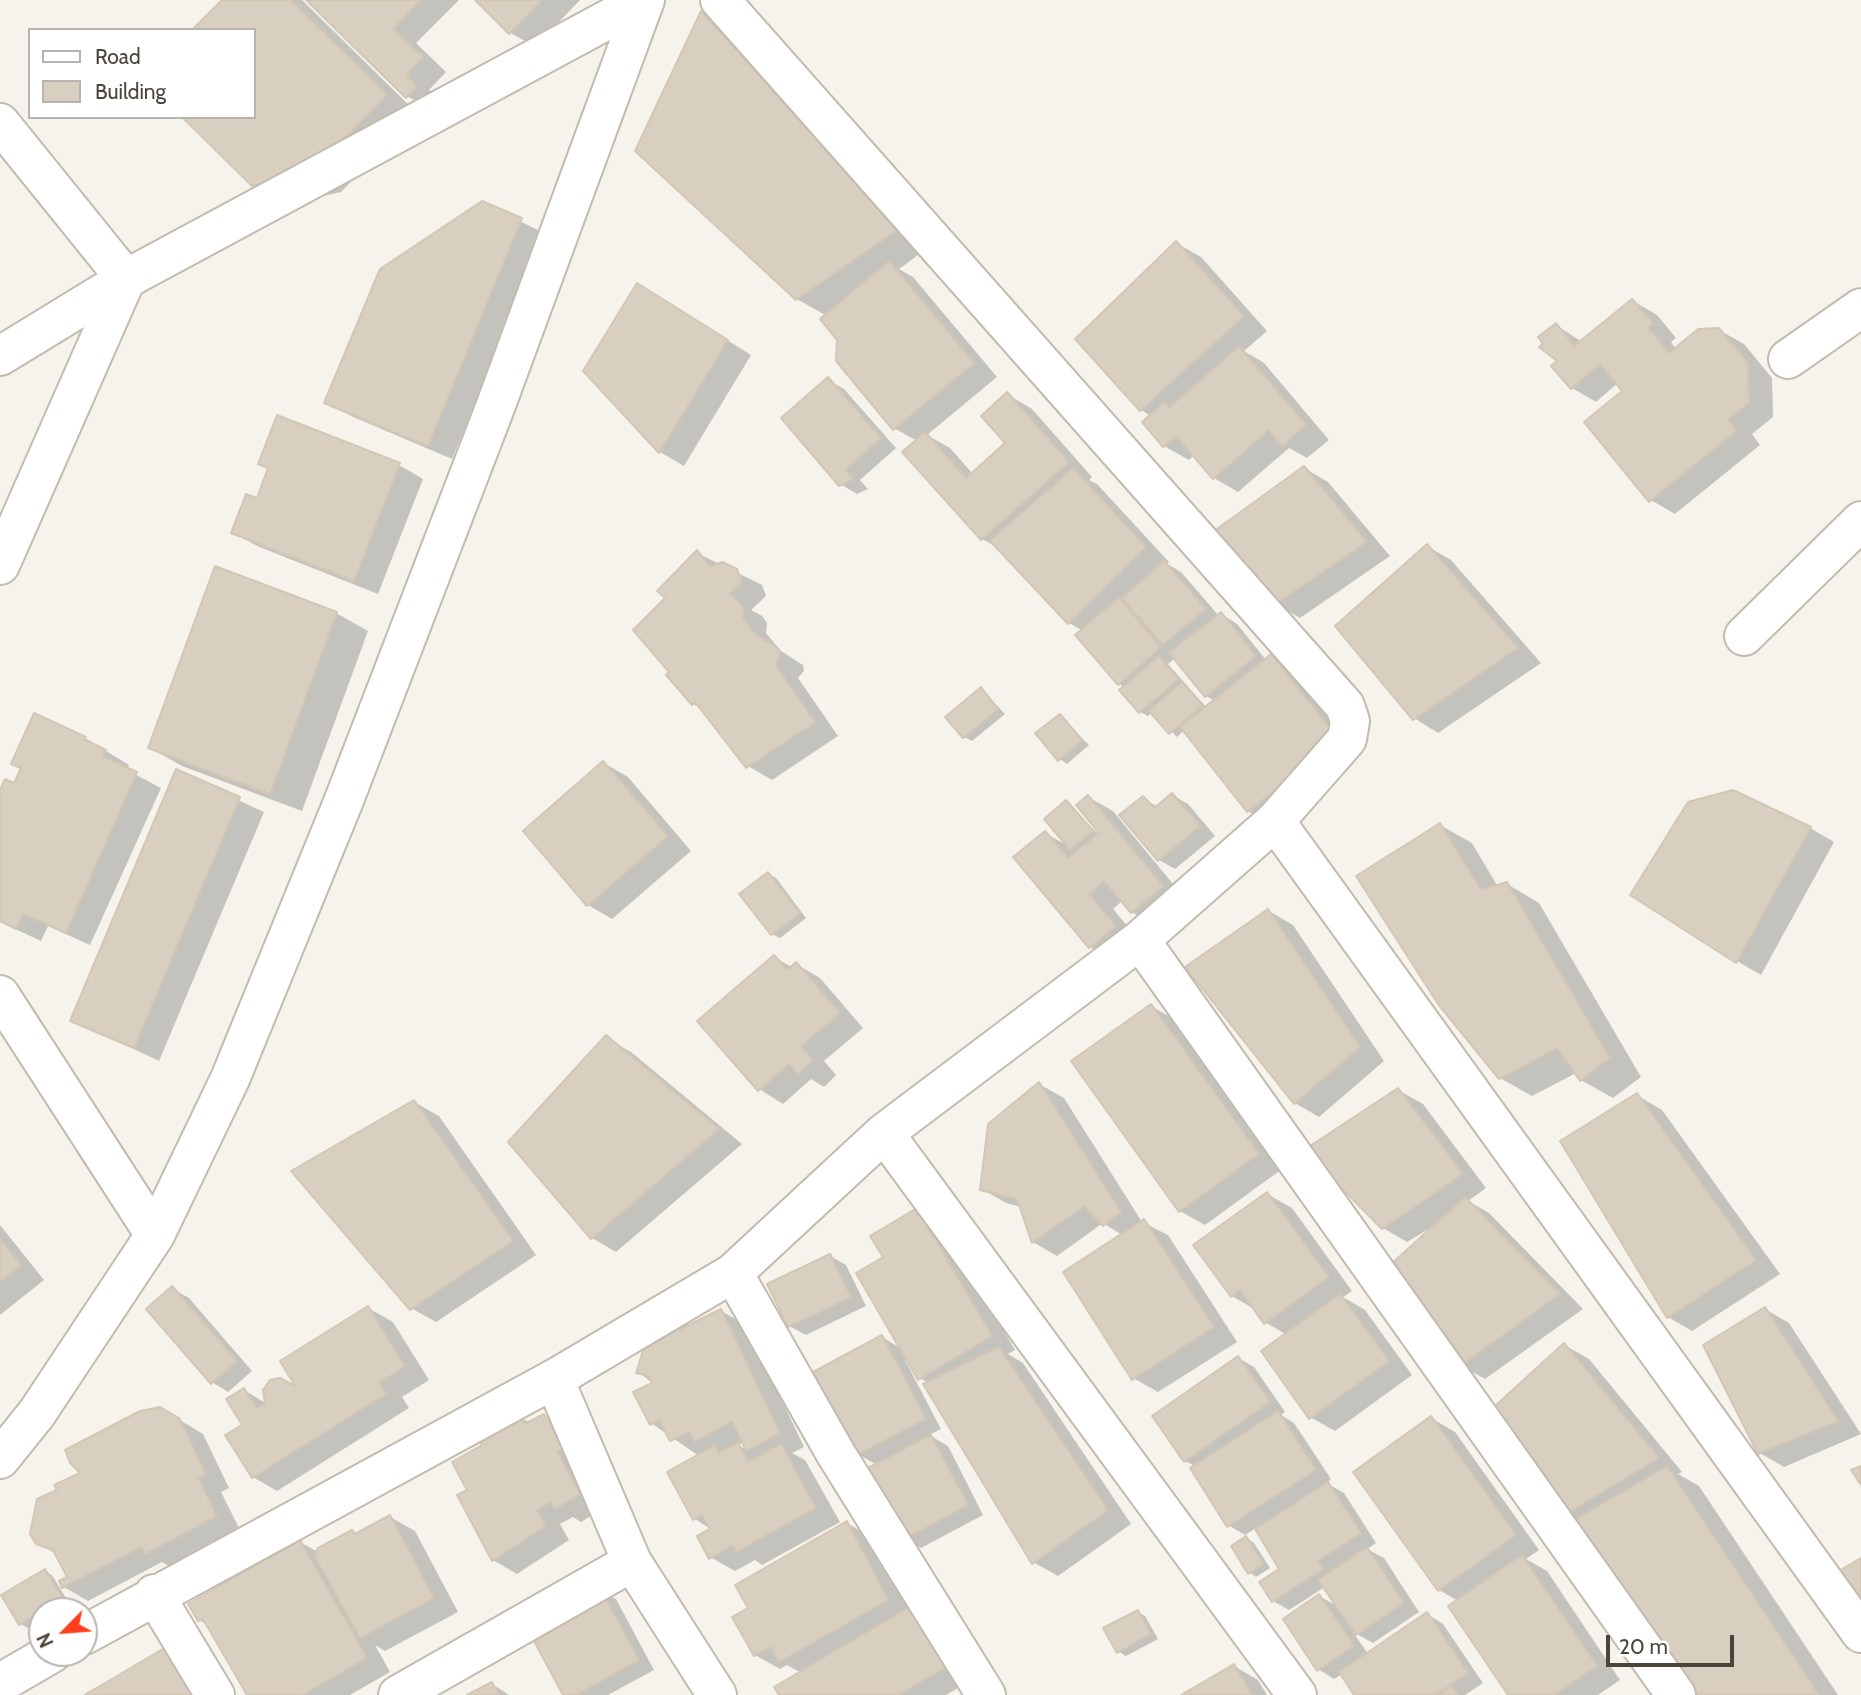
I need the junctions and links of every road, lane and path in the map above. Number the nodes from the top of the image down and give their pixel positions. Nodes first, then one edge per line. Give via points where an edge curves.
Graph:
1 (644, 0) edge
2 (720, 0) edge
3 (0, 122) edge
4 (126, 279) junction
5 (1861, 308) edge
6 (0, 356) edge
7 (1788, 359) dead end
8 (1861, 521) edge
9 (0, 565) edge
10 (1744, 636) dead end
11 (1275, 821) junction
12 (1140, 940) junction
13 (0, 995) edge
14 (884, 1133) junction
15 (155, 1235) junction
16 (733, 1273) junction
17 (554, 1379) junction
18 (0, 1459) edge
19 (632, 1562) junction
20 (154, 1594) junction
21 (98, 1626) edge
22 (1861, 1633) edge
23 (29, 1667) edge
24 (9, 1679) edge
25 (215, 1695) edge
26 (398, 1695) edge
27 (717, 1695) edge
28 (986, 1695) edge
29 (1297, 1695) edge
30 (1675, 1695) edge

1 - 4 street
1 - 15 street via 496,405 339,813 230,1079
2 - 11 street via 1345,706 1350,721 1347,739
3 - 4 street
4 - 6 street
4 - 9 street
5 - 7 street
8 - 10 street
11 - 12 street
11 - 22 street
12 - 14 street
12 - 30 street
13 - 15 street
14 - 16 street
14 - 29 street
15 - 18 street via 37,1413
16 - 17 street
16 - 28 street via 836,1454
17 - 19 street
17 - 20 street
19 - 26 street
19 - 27 street
20 - 21 street
20 - 25 street
23 - 24 street

